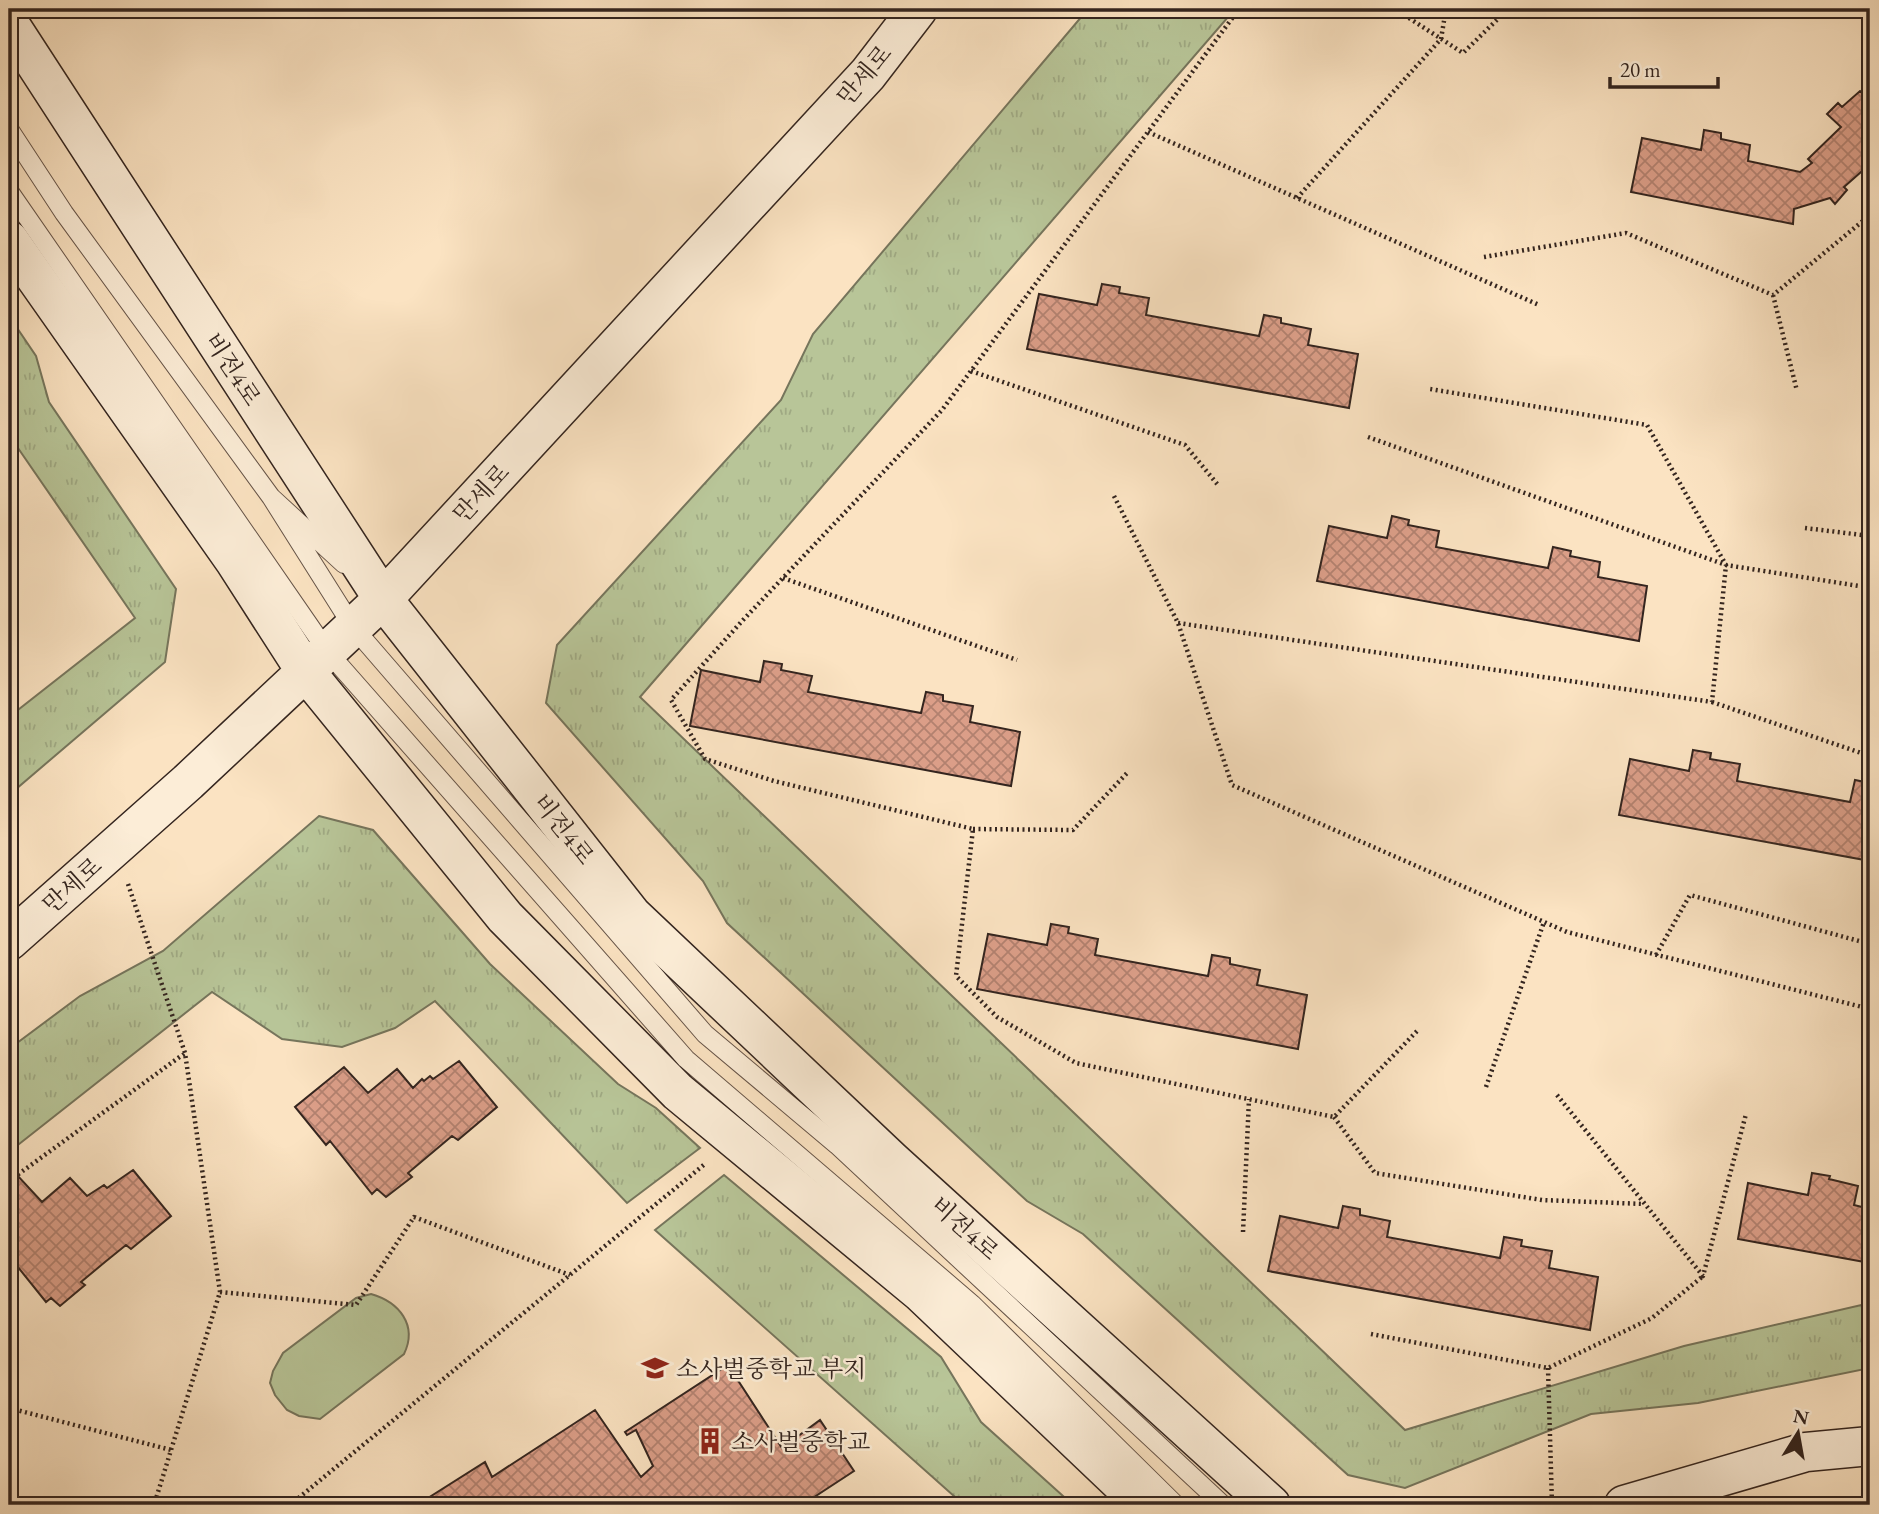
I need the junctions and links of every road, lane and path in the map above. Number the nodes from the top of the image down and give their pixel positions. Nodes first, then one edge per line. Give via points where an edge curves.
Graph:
1 (918, 9) edge
2 (1239, 9) edge
3 (1395, 9) edge
4 (1446, 9) edge
5 (1508, 9) edge
6 (9, 23) edge
7 (1441, 39) junction
8 (9, 129) edge
9 (1148, 132) junction
10 (9, 191) edge
11 (1297, 198) junction
12 (1870, 215) edge
13 (9, 240) edge
14 (1484, 257) dead end
15 (1773, 295) junction
16 (1539, 305) dead end
17 (971, 371) junction
18 (1430, 389) dead end
19 (1797, 391) dead end
20 (1368, 437) dead end
21 (1218, 485) dead end
22 (1114, 496) dead end
23 (271, 497) junction
24 (1805, 528) dead end
25 (1870, 536) edge
26 (1726, 565) junction
27 (783, 578) junction
28 (1859, 586) dead end
29 (383, 599) junction
30 (1178, 623) junction
31 (329, 650) junction
32 (1017, 660) dead end
33 (1712, 702) junction
34 (1870, 756) edge
35 (1128, 772) dead end
36 (973, 829) junction
37 (115, 847) junction
38 (1544, 922) junction
39 (9, 941) edge
40 (1870, 944) edge
41 (1656, 955) junction
42 (1870, 1009) edge
43 (1418, 1030) dead end
44 (186, 1053) junction
45 (1486, 1087) dead end
46 (1557, 1094) dead end
47 (1249, 1100) junction
48 (1746, 1114) dead end
49 (1334, 1117) junction
50 (707, 1163) dead end
51 (9, 1181) edge
52 (1644, 1204) junction
53 (1243, 1232) dead end
54 (570, 1275) junction
55 (1703, 1276) junction
56 (220, 1292) junction
57 (1371, 1334) dead end
58 (1548, 1368) junction
59 (9, 1408) edge
60 (1870, 1446) edge
61 (171, 1450) junction
62 (154, 1505) edge
63 (290, 1505) edge
64 (1144, 1505) edge
65 (1177, 1505) edge
66 (1223, 1505) edge
67 (1271, 1505) edge
68 (1552, 1505) edge
69 (1624, 1505) edge

1 - 29 main road, 만세로 via 868,74
2 - 9 path
3 - 7 path
4 - 7 path
5 - 7 path via 1463,53
6 - 29 main road, 비전4로
7 - 11 path
8 - 23 lane via 64,213
9 - 11 path
9 - 17 path
10 - 31 lane
11 - 16 path
12 - 15 path
13 - 31 main road via 234,560
14 - 15 path via 1626,233
15 - 19 path
17 - 21 path via 1185,445
17 - 27 path via 942,410
18 - 26 path via 1647,425
20 - 26 path
22 - 30 path
23 - 29 lane
23 - 31 lane
24 - 25 path
26 - 28 path
26 - 33 path
27 - 32 path
27 - 36 path via 671,700 705,759 774,781
29 - 31 main road, 만세로
29 - 67 main road, 비전4로 via 632,915 891,1160
30 - 33 path
30 - 38 path via 1232,785
31 - 37 main road, 만세로
31 - 64 main road via 505,917 678,1091 920,1292
31 - 65 lane via 686,1059 972,1304
31 - 66 lane via 705,1034 837,1144
33 - 34 path
35 - 36 path via 1073,830
36 - 47 path via 956,976 997,1017 1076,1063
37 - 39 main road, 만세로
37 - 44 path
38 - 41 path
38 - 45 path
40 - 41 path via 1690,895
41 - 42 path
43 - 49 path
44 - 51 path
44 - 56 path
46 - 52 path
47 - 49 path
47 - 53 path
48 - 55 path
49 - 52 path via 1375,1173 1542,1200
50 - 54 path
52 - 55 path
54 - 56 path via 414,1217 356,1305
54 - 63 path
55 - 58 path via 1652,1318
56 - 61 path
57 - 58 path
58 - 68 path
59 - 61 path
60 - 69 main road via 1806,1452
61 - 62 path

